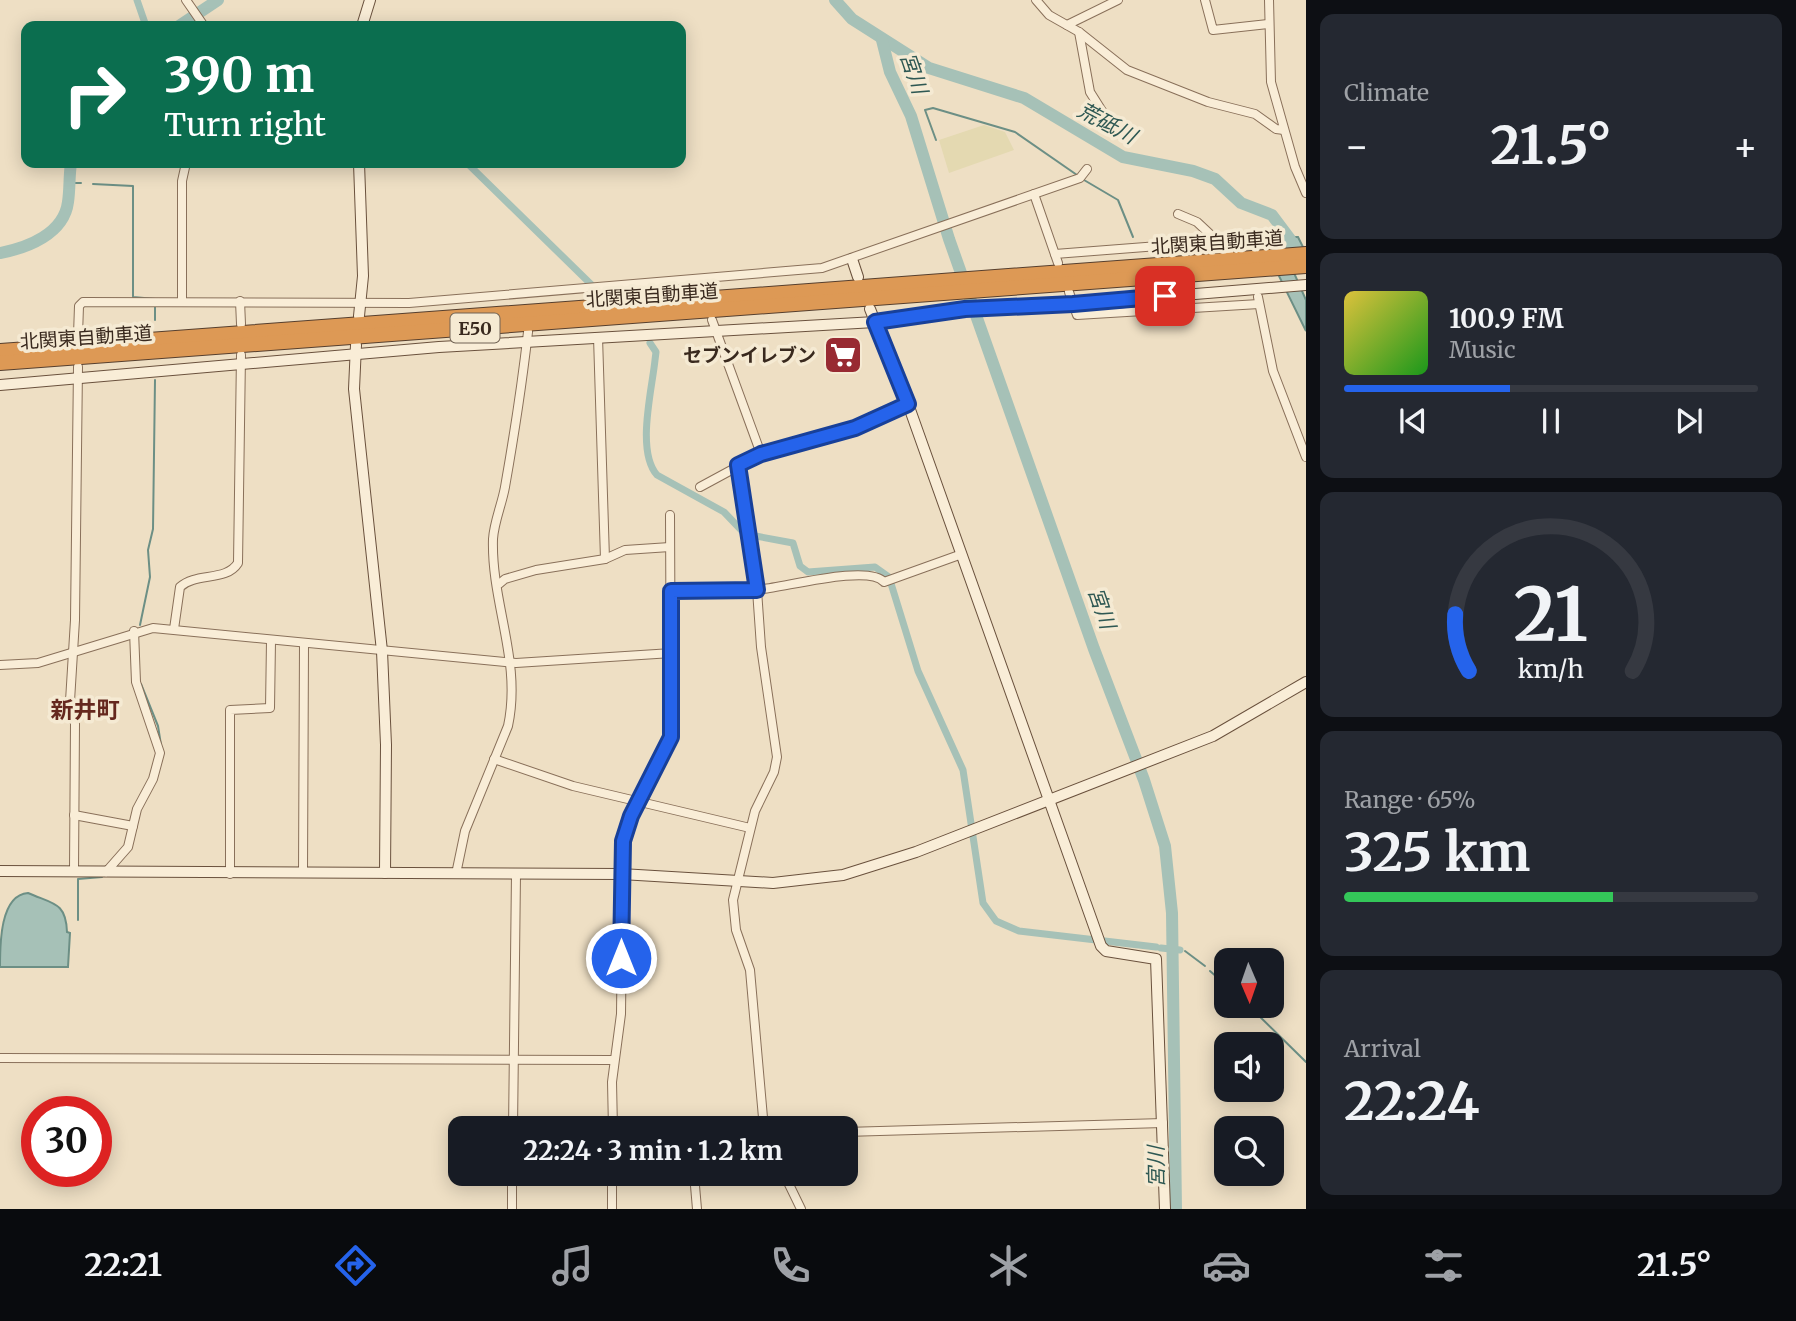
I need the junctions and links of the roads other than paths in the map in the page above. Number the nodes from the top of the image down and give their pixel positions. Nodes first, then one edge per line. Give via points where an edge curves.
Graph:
1 (370, 0) edge
2 (1036, 0) edge
3 (1118, 0) edge
4 (1205, 0) edge
5 (1269, 0) edge
6 (189, 4) edge
7 (200, 21) edge
8 (364, 21) edge
9 (1067, 24) junction
10 (1268, 24) junction
11 (1079, 33) junction
12 (1111, 127) dead end
13 (1284, 130) junction
14 (185, 168) edge
15 (359, 168) edge
16 (1087, 169) dead end
17 (1306, 193) edge
18 (1034, 194) junction
19 (1178, 214) dead end
20 (1217, 239) junction
21 (1229, 252) dead end
22 (1055, 254) junction
23 (1306, 254) edge
24 (852, 259) junction
25 (1058, 263) dead end
26 (1306, 266) edge
27 (1248, 268) junction
28 (690, 277) junction
29 (858, 277) dead end
30 (1252, 285) dead end
31 (1306, 285) edge
32 (695, 286) tunnel mouth
33 (949, 287) junction
34 (1069, 292) dead end
35 (533, 293) junction
36 (240, 301) junction
37 (182, 302) junction
38 (360, 302) junction
39 (531, 303) dead end
40 (1073, 304) junction
41 (870, 309) dead end
42 (359, 316) dead end
43 (875, 322) junction
44 (241, 324) dead end
45 (713, 324) junction
46 (78, 335) dead end
47 (527, 337) junction
48 (598, 337) junction
49 (356, 350) junction
50 (0, 351) edge
51 (241, 359) junction
52 (0, 363) edge
53 (78, 372) junction
54 (0, 384) edge
55 (908, 404) junction
56 (761, 454) junction
57 (1306, 457) edge
58 (738, 465) junction
59 (700, 487) dead end
60 (670, 515) dead end
61 (670, 547) junction
62 (962, 554) junction
63 (605, 559) junction
64 (499, 584) junction
65 (757, 590) junction
66 (671, 591) junction
67 (174, 629) junction
68 (134, 631) junction
69 (271, 641) junction
70 (304, 645) junction
71 (382, 651) junction
72 (672, 653) junction
73 (71, 654) junction
74 (510, 662) junction
75 (0, 665) edge
76 (1306, 682) edge
77 (494, 759) junction
78 (1049, 799) junction
79 (639, 800) junction
80 (74, 815) junction
81 (132, 826) junction
82 (750, 828) junction
83 (0, 871) edge
84 (74, 871) junction
85 (106, 872) junction
86 (303, 873) junction
87 (385, 873) junction
88 (230, 874) junction
89 (456, 874) junction
90 (516, 874) junction
91 (621, 874) junction
92 (738, 881) junction
93 (0, 1058) edge
94 (514, 1060) junction
95 (613, 1060) junction
96 (513, 1116) edge
97 (613, 1116) edge
98 (763, 1116) edge
99 (1163, 1123) junction
100 (858, 1132) edge
101 (512, 1186) edge
102 (612, 1186) edge
103 (695, 1186) edge
104 (790, 1186) edge
105 (512, 1209) edge
106 (612, 1209) edge
107 (697, 1209) edge
108 (801, 1209) edge
109 (1165, 1209) edge

1 - 8 street
2 - 9 street via 1049,15
3 - 9 street
4 - 10 street via 1213,30
5 - 10 street
6 - 7 street
9 - 11 street
10 - 13 street via 1271,82
11 - 12 street via 1090,92
11 - 13 street via 1127,70 1208,102 1255,114
13 - 17 street
14 - 37 street
15 - 38 street
16 - 18 street via 1080,178
18 - 22 street
18 - 24 street
19 - 20 street via 1197,222
20 - 21 street
20 - 22 street
22 - 25 street
23 - 27 highway, 北関東自動車道 / E50
24 - 28 street via 822,268
24 - 29 street
26 - 27 highway, 北関東自動車道 / E50
27 - 30 street
27 - 33 highway, 北関東自動車道 / E50
28 - 32 street
28 - 35 street
31 - 40 street
33 - 50 highway, 北関東自動車道 / E50
33 - 52 highway, 北関東自動車道 / E50
34 - 40 street
35 - 38 street via 409,303
35 - 39 street
36 - 37 street
36 - 38 street
36 - 44 street
37 - 46 street via 81,302
38 - 42 street
40 - 43 street via 986,307
40 - 57 street via 1077,315 1258,301 1273,371
41 - 43 street
43 - 45 street
43 - 55 street
45 - 48 street
45 - 56 street
47 - 48 street
47 - 49 street
47 - 64 street via 505,488 493,537
48 - 63 street
49 - 51 street
49 - 71 street via 355,401
51 - 53 street
51 - 67 street via 238,563 226,573 192,579 180,587
53 - 54 street
53 - 73 street
55 - 56 street via 855,428
55 - 62 street
56 - 58 street
58 - 59 street
58 - 65 street
60 - 61 street
61 - 63 street via 625,550
61 - 66 street
62 - 65 street via 890,580 847,577
62 - 78 street
63 - 64 street via 536,570
64 - 74 street
65 - 66 street
65 - 82 street via 777,757
66 - 72 street
67 - 68 street
67 - 69 street
68 - 73 street
68 - 81 street via 136,682 160,753
69 - 70 street
69 - 88 street via 270,708 230,710
70 - 71 street
70 - 86 street
71 - 74 street
71 - 87 street
72 - 74 street via 539,664
72 - 79 street via 671,737
73 - 75 street via 38,663
73 - 80 street
74 - 77 street via 510,718
76 - 78 street via 1224,731
77 - 79 street via 573,786
77 - 89 street via 465,831
78 - 92 street via 843,875 773,883
78 - 99 street via 1099,941 1106,951 1156,958
79 - 82 street
79 - 91 street via 623,841
80 - 81 street
80 - 84 street
81 - 85 street via 128,847
82 - 92 street
83 - 84 street
84 - 85 street
85 - 88 street
86 - 87 street
86 - 88 street
87 - 89 street
89 - 90 street
90 - 91 street
90 - 94 street
91 - 92 street
91 - 95 street via 621,1014
92 - 98 street via 733,917 750,970
93 - 94 street
94 - 95 street
94 - 96 street
95 - 97 street
99 - 100 street
99 - 109 street
101 - 105 street
102 - 106 street
103 - 107 street
104 - 108 street

